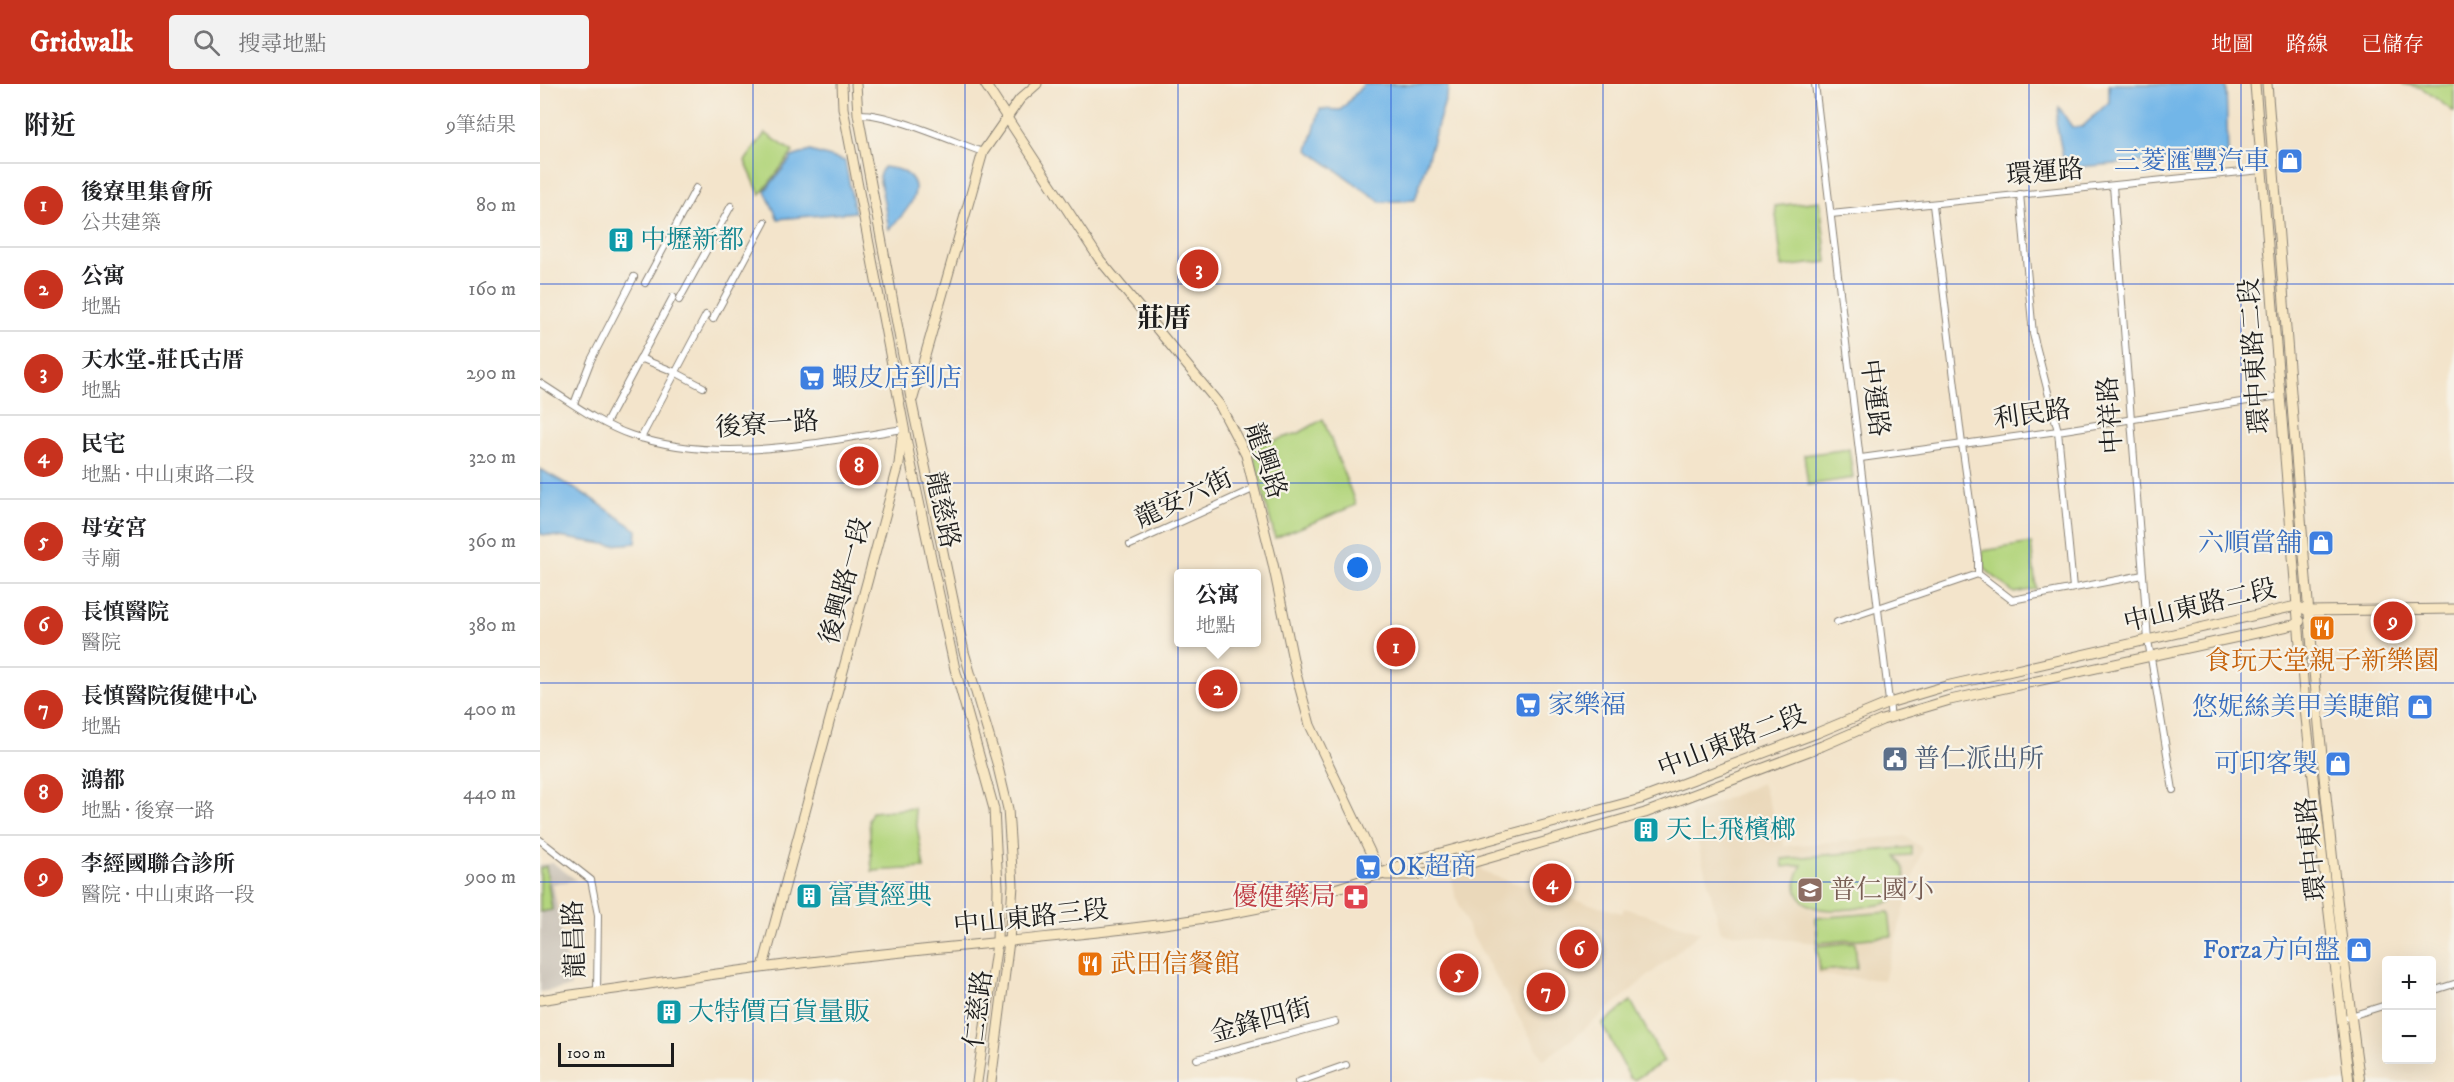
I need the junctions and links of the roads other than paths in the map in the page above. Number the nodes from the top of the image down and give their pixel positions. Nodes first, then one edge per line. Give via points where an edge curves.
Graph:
1 (842, 84) edge
2 (856, 84) edge
3 (985, 84) edge
4 (1037, 84) edge
5 (1815, 84) edge
6 (2255, 84) edge
7 (2266, 84) edge
8 (858, 114) junction
9 (1006, 117) junction
10 (983, 152) junction
11 (2261, 170) junction
12 (2113, 186) junction
13 (696, 188) dead end
14 (2020, 194) junction
15 (1933, 205) junction
16 (731, 206) dead end
17 (1831, 214) junction
18 (765, 222) dead end
19 (634, 277) dead end
20 (645, 283) dead end
21 (640, 358) junction
22 (675, 372) junction
23 (540, 382) edge
24 (703, 387) dead end
25 (2279, 396) junction
26 (574, 404) junction
27 (912, 404) junction
28 (2131, 420) junction
29 (606, 423) junction
30 (903, 429) junction
31 (2058, 431) junction
32 (641, 438) junction
33 (1962, 444) junction
34 (1861, 458) junction
35 (1255, 488) junction
36 (1130, 545) dead end
37 (1978, 574) junction
38 (2143, 575) junction
39 (2073, 588) junction
40 (1879, 606) junction
41 (2296, 606) junction
42 (2454, 609) edge
43 (2309, 611) junction
44 (1837, 622) dead end
45 (2298, 624) junction
46 (2148, 640) junction
47 (2152, 655) junction
48 (1889, 703) junction
49 (1891, 718) junction
50 (997, 763) junction
51 (982, 766) junction
52 (2173, 790) dead end
53 (540, 840) edge
54 (1380, 875) junction
55 (1009, 941) junction
56 (997, 943) junction
57 (763, 966) junction
58 (2454, 984) edge
59 (2436, 990) edge
60 (597, 991) junction
61 (540, 1000) edge
62 (2382, 1006) edge
63 (2346, 1018) junction
64 (1335, 1022) dead end
65 (1197, 1059) dead end
66 (1346, 1065) dead end
67 (977, 1079) edge
68 (991, 1079) edge
69 (1298, 1082) edge
70 (2349, 1082) edge
71 (2360, 1082) edge

1 - 30 street, 龍慈路 via 843,108
2 - 8 street, 龍慈路
3 - 9 street, 龍興路
4 - 9 street, 後興路一段
5 - 17 street, 中運路
6 - 11 street, 環中東路二段
7 - 43 street, 環中東路二段
8 - 10 street via 897,122
8 - 27 street, 龍慈路
9 - 10 street, 後興路一段
9 - 35 street, 龍興路 via 1100,260 1219,404 1246,454
10 - 27 street, 後興路一段
11 - 12 street, 環運路
11 - 25 street, 環中東路二段
12 - 14 street, 環運路
12 - 28 street, 中祥路
13 - 20 street
14 - 15 street, 環運路
14 - 31 street via 2033,334
15 - 17 street, 環運路
15 - 33 street
16 - 21 street
17 - 34 street, 中運路
18 - 22 street
19 - 26 street via 591,360
21 - 22 street
21 - 29 street
22 - 24 street
22 - 32 street
23 - 26 street, 後寮一路
25 - 28 street, 利民路
25 - 41 street, 環中東路二段
26 - 29 street, 後寮一路
27 - 30 street, 後興路一段
27 - 50 street, 龍慈路 via 964,652
28 - 31 street, 利民路
28 - 38 street, 中祥路
29 - 32 street, 後寮一路
30 - 32 street, 後寮一路 via 729,452
30 - 51 street, 龍慈路 via 956,669
30 - 57 street, 後興路一段 via 896,475
31 - 33 street, 利民路
31 - 39 street
33 - 34 street, 利民路
33 - 37 street
34 - 40 street, 中運路
35 - 36 street, 龍安六街
35 - 54 street, 龍興路 via 1310,725
37 - 39 street via 2012,600
37 - 40 street
38 - 39 street
38 - 46 street, 中祥路
40 - 44 street
40 - 48 street, 中運路
41 - 43 street, 中山東路二段
41 - 45 street, 環中東路二段
41 - 46 street, 中山東路二段
42 - 43 street
43 - 45 street, 中山東路二段
43 - 63 street, 環中東路
45 - 47 street, 中山東路二段
45 - 63 street, 環中東路 via 2306,718
46 - 47 street, 中祥路
46 - 48 street, 中山東路二段 via 1946,686
47 - 49 street, 中山東路二段 via 1950,700
47 - 52 street, 中祥路
48 - 49 street, 中運路
48 - 54 street, 中山東路二段 via 1641,799 1411,861
49 - 54 street, 中山東路二段 via 1645,813 1475,862 1415,875
50 - 51 street
50 - 55 street, 龍慈路 via 1008,809 1012,874
51 - 56 street, 龍慈路 via 994,809
53 - 60 street, 龍昌路 via 591,880 598,915
54 - 55 street, 中山東路三段 via 1216,917
55 - 56 street, 中山東路三段
55 - 68 street, 仁慈路
56 - 57 street, 中山東路三段
56 - 67 street, 仁慈路
57 - 60 street, 中山東路三段
58 - 59 street
60 - 61 street, 中山東路三段
62 - 63 street
63 - 70 street, 環中東路
63 - 71 street, 環中東路
64 - 65 street, 金鋒四街
66 - 69 street
67 - 68 street

